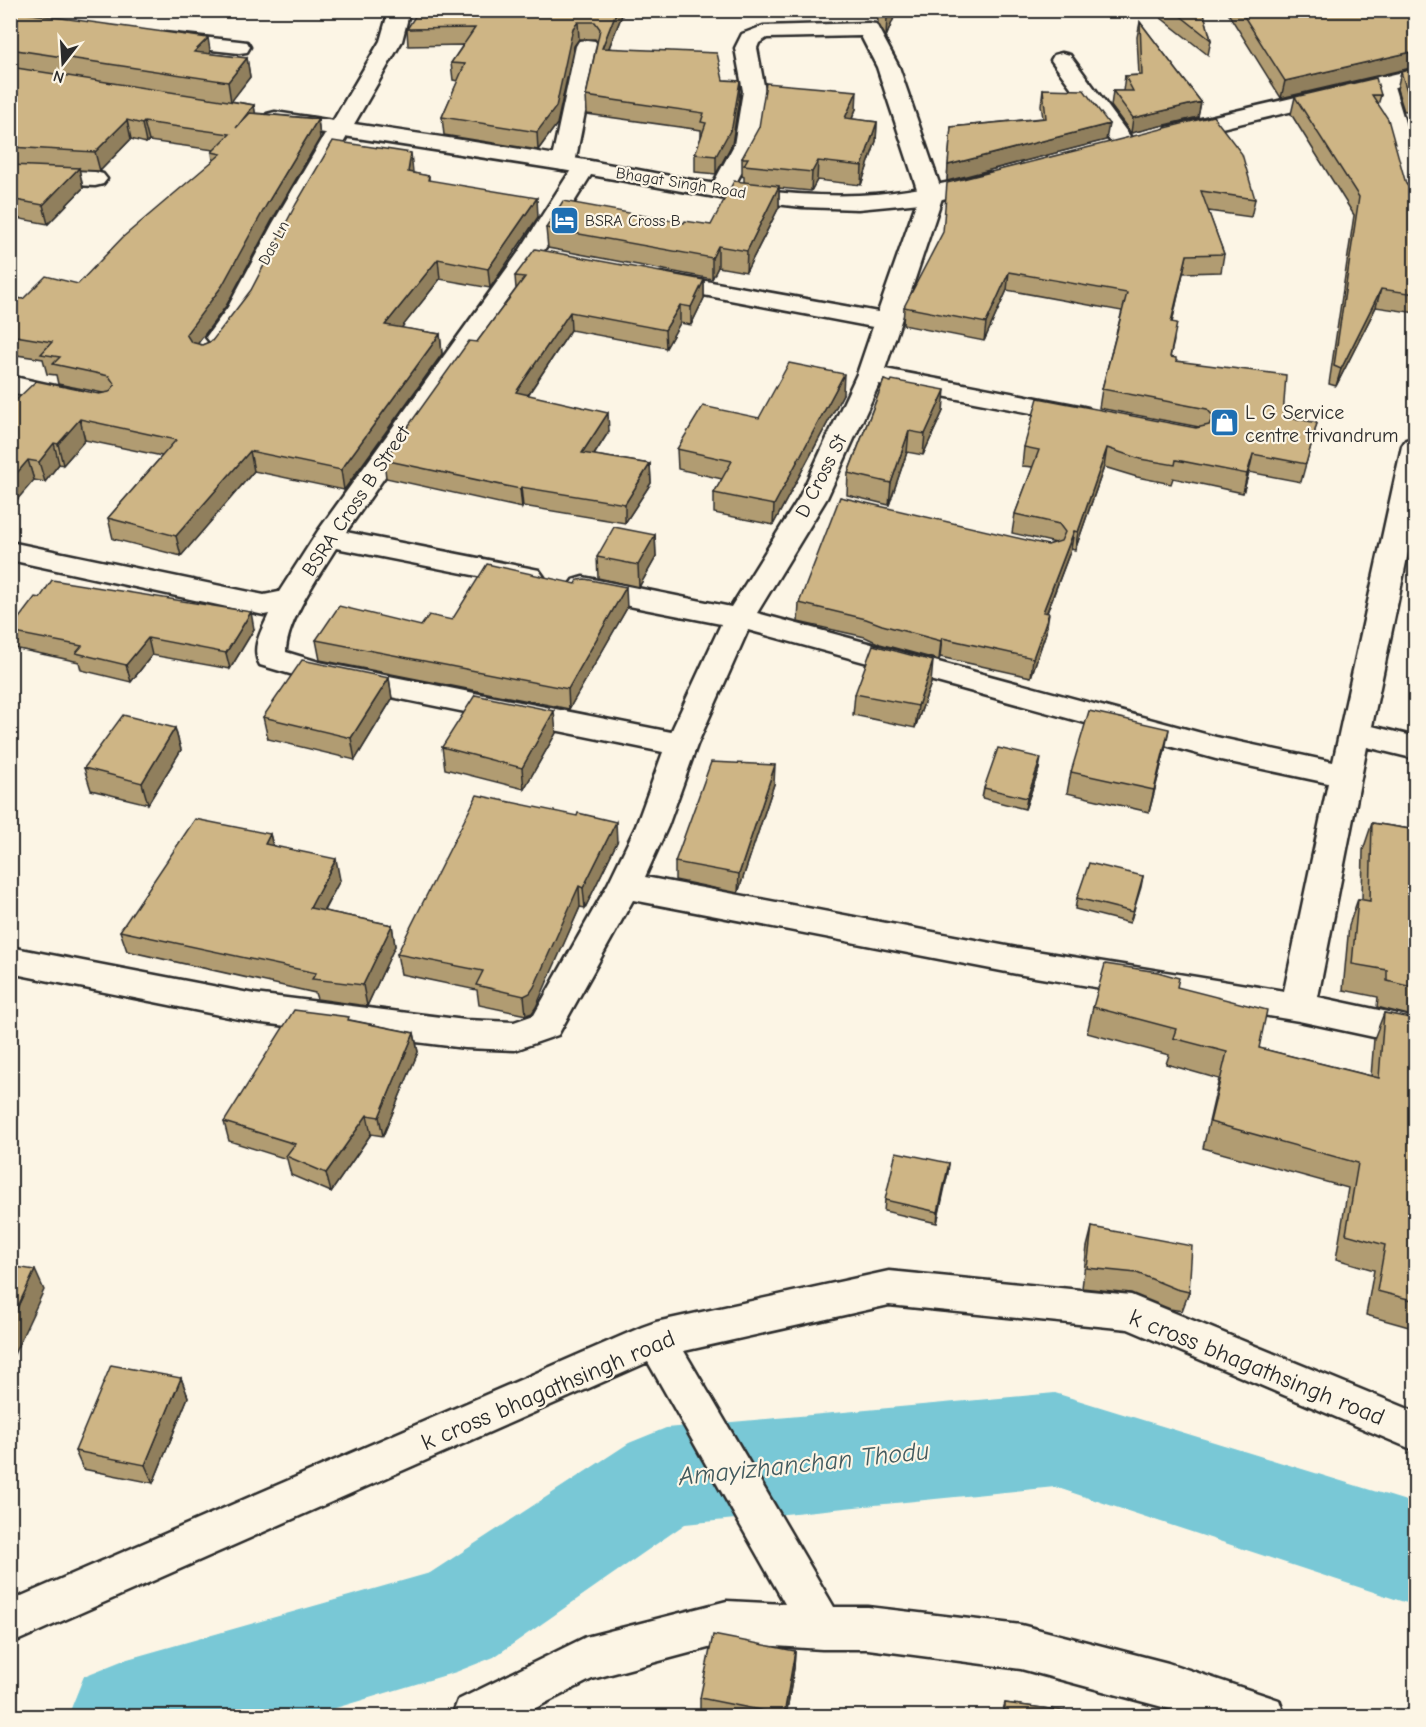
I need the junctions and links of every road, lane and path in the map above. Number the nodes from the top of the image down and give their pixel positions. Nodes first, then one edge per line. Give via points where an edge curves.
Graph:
1 (400, 10) edge
2 (140, 36) edge
3 (588, 46) dead end
4 (239, 47) dead end
5 (1062, 60) dead end
6 (1416, 75) edge
7 (1382, 83) junction
8 (258, 116) edge
9 (341, 130) junction
10 (1139, 140) junction
11 (1101, 150) edge
12 (574, 165) junction
13 (1011, 174) edge
14 (10, 175) edge
15 (95, 179) dead end
16 (721, 191) junction
17 (931, 195) junction
18 (1416, 201) edge
19 (633, 275) edge
20 (889, 322) junction
21 (206, 355) edge
22 (870, 374) junction
23 (10, 384) edge
24 (95, 402) edge
25 (1101, 418) edge
26 (1416, 446) edge
27 (328, 537) junction
28 (10, 551) edge
29 (289, 600) junction
30 (739, 618) junction
31 (1354, 733) junction
32 (681, 745) junction
33 (1416, 748) edge
34 (1346, 776) junction
35 (624, 886) junction
36 (10, 960) edge
37 (1299, 1007) junction
38 (1416, 1032) edge
39 (656, 1340) junction
40 (1416, 1432) edge
41 (10, 1623) edge
42 (822, 1628) junction
43 (474, 1716) edge
44 (1263, 1716) edge

1 - 9 street, Das Ln via 391,41
2 - 4 street
3 - 12 street, BSRA Cross B Street
5 - 10 street
6 - 7 street
7 - 10 street
7 - 18 street
8 - 9 street, Bhagat Singh Road
9 - 12 street, Bhagat Singh Road
9 - 21 street, Das Ln via 285,223 240,309
10 - 11 street
12 - 16 street, Bhagat Singh Road
12 - 27 street, BSRA Cross B Street via 541,257
13 - 17 street, Bhagat Singh Road
14 - 15 street
16 - 17 street, Bhagat Singh Road via 858,202
16 - 17 street via 745,145 754,91 747,48 750,39 764,32 868,29 888,67
17 - 20 street, D Cross St
19 - 20 street
20 - 22 street, D Cross St
22 - 25 street
22 - 30 street, D Cross St via 825,500
23 - 24 street
26 - 31 street
27 - 29 street, BSRA Cross B Street
27 - 30 street
28 - 29 street via 264,605
29 - 32 street, BSRA Cross B Street via 271,644 271,658 317,672
30 - 32 street, D Cross St
30 - 34 street via 1216,747
31 - 33 street
31 - 34 street
32 - 35 street, D Cross St via 652,826
34 - 37 street
35 - 36 street, D Cross St via 546,1025 515,1036 465,1034 254,1008
35 - 37 street via 1017,961
37 - 38 street
39 - 40 street, k cross bhagathsingh road via 889,1288 1131,1312
39 - 41 street, k cross bhagathsingh road
39 - 42 street
42 - 43 street via 727,1622 586,1659
42 - 44 street via 868,1628 1021,1647 1168,1685

